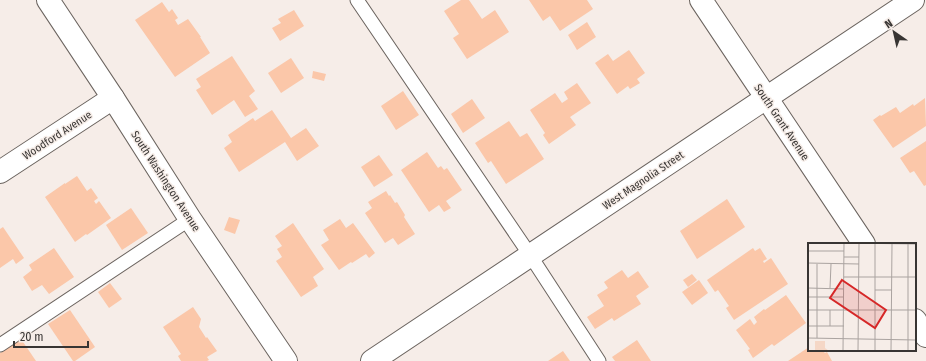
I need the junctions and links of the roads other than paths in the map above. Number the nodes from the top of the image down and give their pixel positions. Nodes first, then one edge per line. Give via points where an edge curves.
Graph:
1 (48, 0) edge
2 (357, 0) edge
3 (701, 0) edge
4 (913, 0) edge
5 (113, 98) junction
6 (766, 98) junction
7 (0, 172) edge
8 (190, 220) junction
9 (863, 243) edge
10 (530, 255) junction
11 (916, 321) edge
12 (926, 336) edge
13 (0, 345) edge
14 (286, 361) edge
15 (372, 361) edge
16 (599, 361) edge

1 - 5 street, South Washington Avenue
2 - 10 lane
3 - 6 street, South Grant Avenue
4 - 6 street, West Magnolia Street
5 - 7 street, Woodford Avenue
5 - 8 street, South Washington Avenue
6 - 9 street, South Grant Avenue
6 - 10 street, West Magnolia Street
8 - 13 lane
8 - 14 street, South Washington Avenue
10 - 15 street, West Magnolia Street
10 - 16 lane
11 - 12 street

